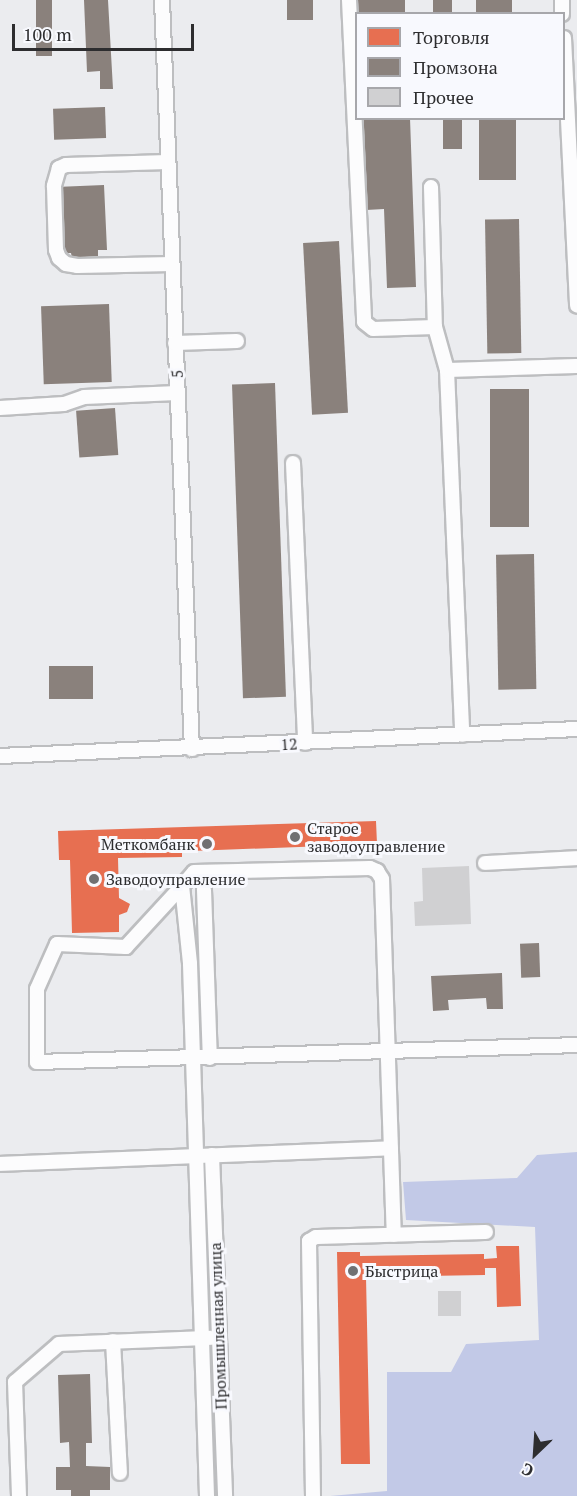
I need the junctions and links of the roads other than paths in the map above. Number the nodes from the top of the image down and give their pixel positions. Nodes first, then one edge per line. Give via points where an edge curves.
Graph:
1 (162, 0) edge
2 (349, 0) edge
3 (565, 45) edge
4 (572, 93) edge
5 (168, 162) junction
6 (431, 187) dead end
7 (172, 264) junction
8 (577, 306) edge
9 (435, 327) junction
10 (237, 341) dead end
11 (176, 343) junction
12 (577, 366) edge
13 (447, 370) junction
14 (177, 393) junction
15 (0, 408) edge
16 (293, 463) dead end
17 (577, 729) edge
18 (462, 735) junction
19 (305, 743) junction
20 (192, 749) junction
21 (0, 756) edge
22 (577, 858) edge
23 (485, 862) dead end
24 (182, 886) junction
25 (204, 890) dead end
26 (577, 1045) edge
27 (387, 1052) junction
28 (192, 1058) junction
29 (210, 1058) junction
30 (391, 1148) junction
31 (212, 1155) junction
32 (195, 1156) junction
33 (0, 1164) edge
34 (486, 1232) dead end
35 (394, 1234) junction
36 (219, 1337) junction
37 (202, 1338) junction
38 (113, 1341) junction
39 (0, 1379) edge
40 (15, 1382) junction
41 (120, 1473) dead end
42 (19, 1496) edge
43 (207, 1496) edge
44 (225, 1496) edge
45 (313, 1496) edge

1 - 5 street, 5
2 - 9 street via 364,322 373,329
3 - 4 street
4 - 8 street
5 - 7 street, 5
5 - 7 street via 59,168 54,186 56,250 66,264 77,266
6 - 9 street
7 - 11 street, 5
9 - 13 street
10 - 11 street
11 - 14 street, 5
12 - 13 street
13 - 18 street
14 - 15 street via 84,397 64,404
14 - 20 street, 5
16 - 19 street
17 - 18 street, 12
18 - 19 street, 12
19 - 20 street, 12
20 - 21 street, 12
22 - 23 street
24 - 27 street via 194,872 370,868 377,871 382,879
24 - 28 street, Промышленная улица via 190,963
24 - 28 street via 126,947 57,944 37,989 38,1062
25 - 29 street
26 - 27 street
27 - 29 street
27 - 30 street
28 - 29 street
28 - 32 street, Промышленная улица
30 - 31 street
30 - 35 street
31 - 32 street
31 - 36 street, Промышленная улица
32 - 33 street
32 - 37 street, Промышленная улица
34 - 35 street
35 - 45 street via 309,1240
36 - 37 street
36 - 44 street, Промышленная улица
37 - 38 street
37 - 43 street, Промышленная улица
38 - 40 street via 59,1344
38 - 41 street
39 - 40 street
40 - 42 street

